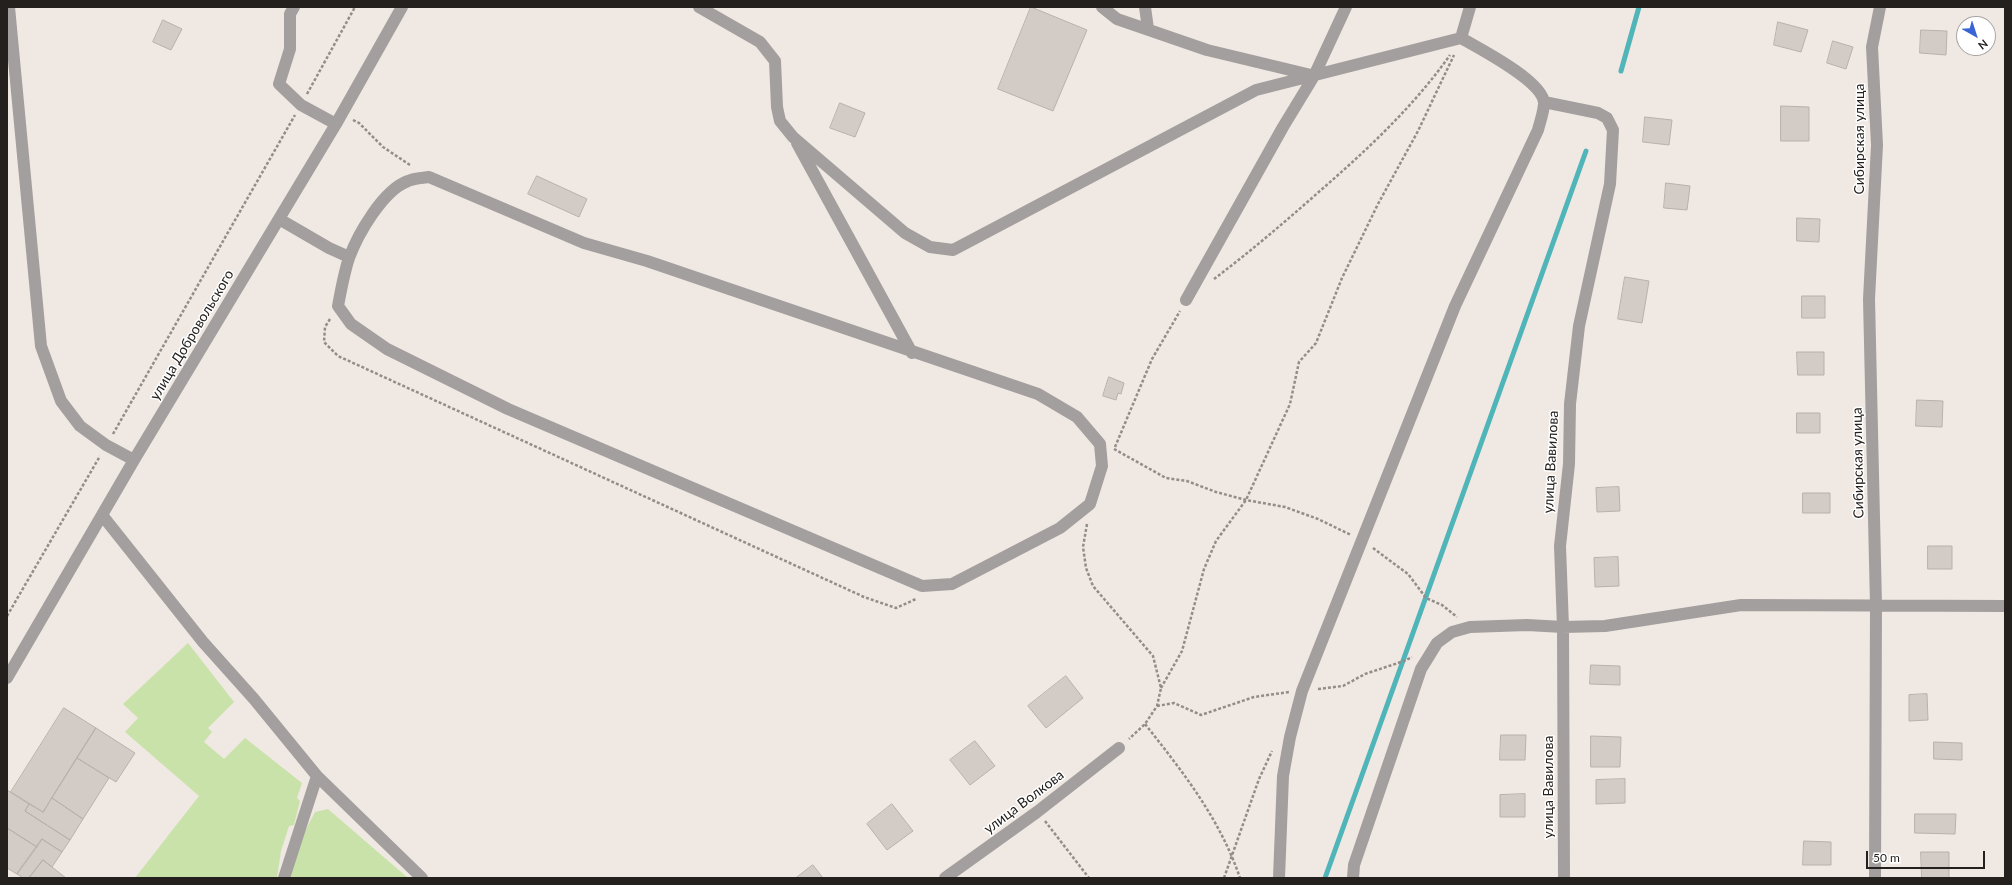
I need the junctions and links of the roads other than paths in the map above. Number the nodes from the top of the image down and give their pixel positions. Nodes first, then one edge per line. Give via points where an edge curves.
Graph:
1 (9, 7) edge
2 (294, 7) edge
3 (402, 7) edge
4 (699, 7) edge
5 (1102, 7) edge
6 (1145, 7) edge
7 (1346, 7) edge
8 (1470, 7) edge
9 (1880, 7) edge
10 (1148, 29) junction
11 (1461, 38) junction
12 (1314, 76) junction
13 (1544, 102) junction
14 (336, 124) junction
15 (793, 137) junction
16 (279, 219) junction
17 (349, 257) junction
18 (1186, 300) road end
19 (912, 353) junction
20 (134, 460) junction
21 (102, 515) junction
22 (1876, 605) junction
23 (2005, 606) edge
24 (1563, 628) junction
25 (7, 678) edge
26 (1119, 748) road end
27 (317, 776) junction
28 (284, 878) edge
29 (422, 878) edge
30 (945, 878) edge
31 (1279, 878) edge
32 (1353, 878) edge
33 (1564, 878) edge
34 (1875, 878) edge

1 - 20 street via 41,346 61,401 80,426 106,445
2 - 14 street via 290,14 290,49 279,84 301,105
3 - 14 street, улица Добровольского
4 - 15 street via 760,42 775,61 780,120
5 - 10 street via 1117,19
6 - 10 street
7 - 12 street
8 - 11 street
9 - 22 street, Сибирская улица via 1872,47 1877,145 1869,299
10 - 12 street via 1207,50
11 - 12 street
11 - 13 street via 1520,72 1539,89
12 - 15 street via 1256,90 953,250 930,247 905,233
12 - 18 street
13 - 24 street, улица Вавилова via 1598,113 1607,118 1613,130 1610,184 1579,326 1570,404 1569,464 1560,546
13 - 31 street via 1538,130 1455,306 1302,691 1290,736 1284,776
14 - 16 street, улица Добровольского
15 - 19 street
16 - 17 street
16 - 20 street, улица Добровольского
17 - 19 street via 376,208 408,181 429,177 584,243 647,262
17 - 19 street via 338,306 351,324 387,349 508,409 922,586 952,584 1060,528 1090,504 1102,466 1100,444 1076,417 1038,394
20 - 21 street, улица Добровольского
21 - 25 street, улица Добровольского
21 - 27 street via 203,642
22 - 23 street
22 - 24 street via 1741,605 1605,626
22 - 34 street, Сибирская улица
24 - 32 street via 1526,625 1470,627 1452,632 1437,643 1421,669 1354,865
24 - 33 street, улица Вавилова
26 - 30 street, улица Волкова via 1037,812
27 - 28 street
27 - 29 street

